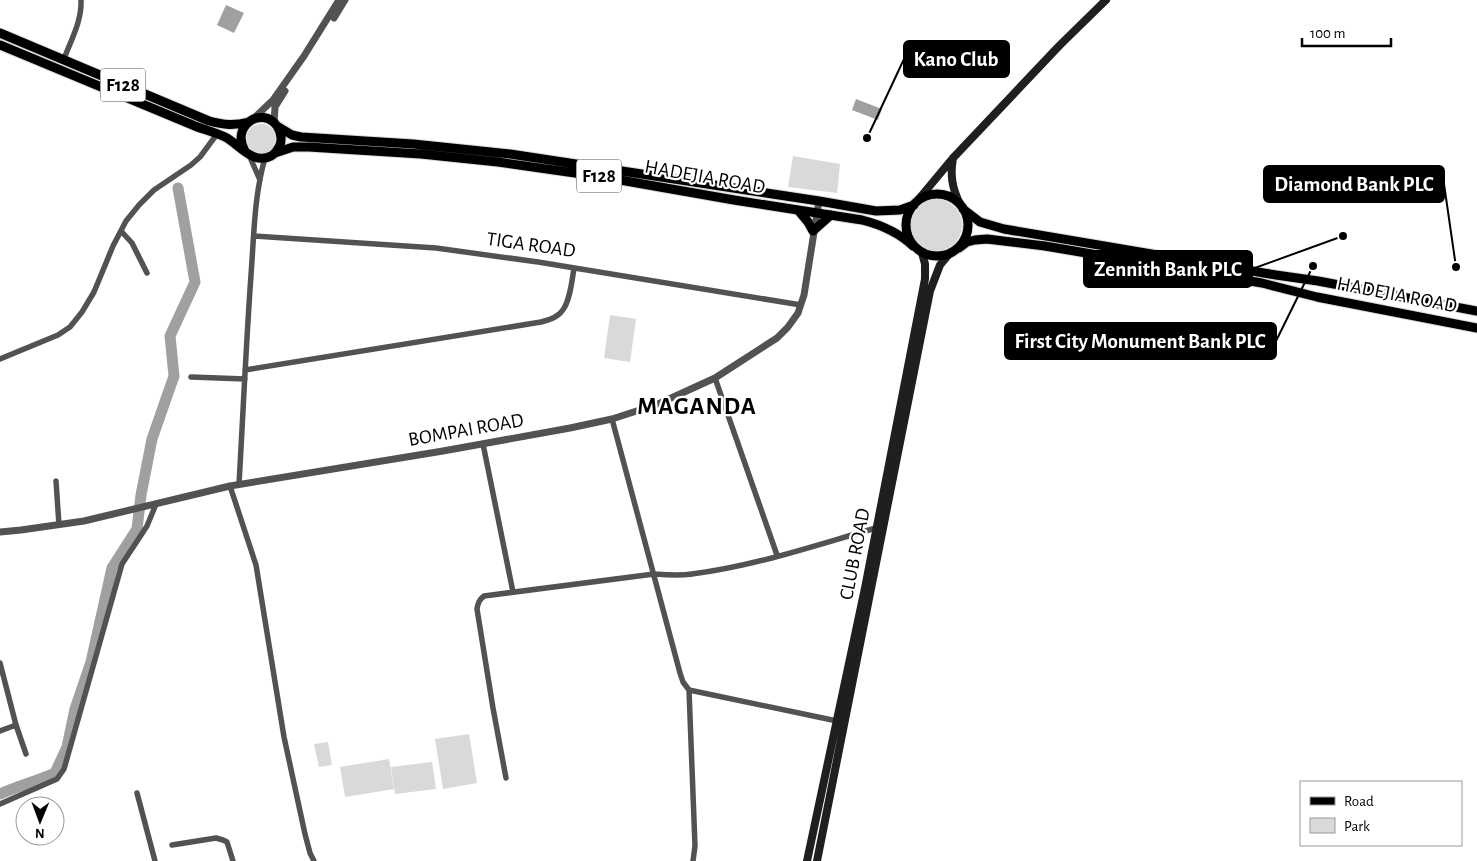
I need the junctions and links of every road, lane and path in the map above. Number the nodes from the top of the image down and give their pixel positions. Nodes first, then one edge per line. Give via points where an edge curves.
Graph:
1 (81, 0) edge
2 (339, 0) edge
3 (345, 0) edge
4 (1106, 0) edge
5 (0, 33) edge
6 (0, 45) edge
7 (64, 60) junction
8 (250, 121) junction
9 (276, 124) junction
10 (217, 134) junction
11 (247, 153) junction
12 (275, 153) junction
13 (265, 158) junction
14 (953, 158) junction
15 (260, 180) junction
16 (818, 201) junction
17 (916, 202) junction
18 (962, 206) junction
19 (798, 210) junction
20 (816, 213) junction
21 (831, 215) junction
22 (121, 231) junction
23 (813, 231) junction
24 (254, 236) junction
25 (913, 246) junction
26 (958, 248) junction
27 (922, 253) junction
28 (950, 254) junction
29 (574, 268) junction
30 (147, 273) dead end
31 (1276, 275) junction
32 (1304, 286) junction
33 (1276, 287) junction
34 (801, 305) junction
35 (1477, 311) edge
36 (1477, 317) edge
37 (1477, 323) edge
38 (1477, 328) edge
39 (0, 359) edge
40 (912, 367) junction
41 (245, 370) junction
42 (191, 377) dead end
43 (715, 378) junction
44 (245, 379) junction
45 (612, 419) junction
46 (483, 444) junction
47 (56, 482) dead end
48 (239, 484) junction
49 (230, 486) junction
50 (156, 504) junction
51 (59, 525) junction
52 (876, 528) junction
53 (0, 532) edge
54 (777, 555) junction
55 (654, 574) junction
56 (513, 592) junction
57 (0, 663) edge
58 (689, 690) junction
59 (843, 713) junction
60 (838, 721) junction
61 (16, 725) junction
62 (0, 730) edge
63 (26, 754) dead end
64 (506, 778) dead end
65 (137, 793) dead end
66 (0, 804) edge
67 (172, 845) dead end
68 (156, 861) edge
69 (233, 861) edge
70 (314, 861) edge
71 (693, 861) edge
72 (807, 861) edge
73 (817, 861) edge

1 - 7 street via 79,22
2 - 8 street via 273,100
3 - 9 street via 275,106
4 - 14 main road
5 - 7 main road, F128
6 - 10 main road, F128
7 - 8 main road, F128 via 209,121 228,126
8 - 9 main road, F128 via 262,118
8 - 11 main road via 244,126 240,139
9 - 12 main road via 281,140
9 - 16 main road, HADEJIA ROAD / F128 via 285,132 301,137 510,154
10 - 11 main road, F128
10 - 22 street via 200,157 154,190 139,205
11 - 13 main road, F128
11 - 15 street
12 - 13 main road, F128
12 - 19 main road, HADEJIA ROAD / F128 via 292,147 309,147 452,157 603,177
13 - 15 street
14 - 17 main road
14 - 18 main road via 952,182
15 - 24 street
16 - 17 main road, HADEJIA ROAD / F128 via 889,212
16 - 20 street, BOMPAI ROAD
17 - 18 main road, F128 via 928,195 940,194 951,197
17 - 25 main road via 906,221 908,238
18 - 26 main road via 968,225 964,241
18 - 31 main road, HADEJIA ROAD / F128 via 980,222 1004,229
19 - 20 main road, HADEJIA ROAD / F128
19 - 23 main road
20 - 21 main road, HADEJIA ROAD / F128
20 - 23 street, BOMPAI ROAD
21 - 23 main road
21 - 25 main road, HADEJIA ROAD / F128 via 879,224 903,236
22 - 30 street via 132,243
22 - 39 street via 94,292 70,327
23 - 34 street, BOMPAI ROAD
24 - 29 street, TIGA ROAD via 436,248
24 - 41 street
25 - 27 main road, F128
26 - 28 main road
26 - 33 main road, HADEJIA ROAD via 975,240 1002,240
27 - 28 main road via 931,256
27 - 40 main road, CLUB ROAD via 925,279
28 - 40 main road via 940,265 930,291
29 - 34 street, TIGA ROAD
29 - 41 street via 562,311 551,319
31 - 32 main road
31 - 35 main road, HADEJIA ROAD / F128
32 - 33 main road
32 - 36 main road
32 - 37 main road
33 - 38 main road, HADEJIA ROAD
34 - 43 street, BOMPAI ROAD via 777,338
40 - 52 main road, CLUB ROAD
40 - 59 main road
41 - 44 street
42 - 44 street
43 - 45 street, BOMPAI ROAD via 658,404
43 - 54 street
44 - 48 street
45 - 46 street, BOMPAI ROAD
45 - 55 street
46 - 48 street, BOMPAI ROAD
46 - 56 street
47 - 51 street
48 - 49 street, BOMPAI ROAD
49 - 50 street, BOMPAI ROAD
49 - 70 street via 256,566 284,737
50 - 51 street, BOMPAI ROAD
50 - 66 street via 147,526 122,564 64,769 57,779
51 - 53 street, BOMPAI ROAD
52 - 54 street
52 - 59 main road, CLUB ROAD
54 - 55 street via 693,574
55 - 56 street
55 - 58 street via 680,673
56 - 64 street via 484,596 477,609
57 - 61 street
58 - 60 street
58 - 71 street
59 - 60 main road, CLUB ROAD
59 - 73 main road
60 - 72 main road, CLUB ROAD
61 - 62 street
61 - 63 street
65 - 68 street
67 - 69 street via 220,838 227,842

